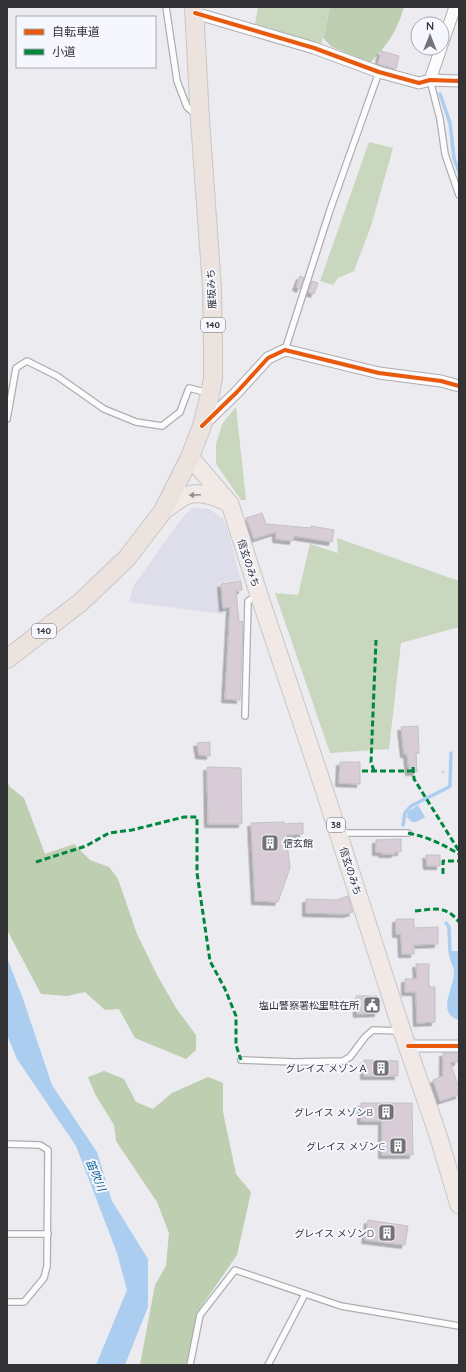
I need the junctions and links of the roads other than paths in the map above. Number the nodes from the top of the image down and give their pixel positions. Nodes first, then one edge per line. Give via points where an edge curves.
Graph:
1 (166, 7) edge
2 (455, 7) edge
3 (195, 10) edge
4 (450, 22) edge
5 (438, 56) edge
6 (379, 72) junction
7 (430, 80) junction
8 (459, 81) edge
9 (200, 120) junction
10 (459, 191) edge
11 (284, 350) junction
12 (459, 386) edge
13 (210, 394) junction
14 (7, 419) edge
15 (202, 426) junction
16 (190, 457) junction
17 (230, 504) junction
18 (164, 511) junction
19 (259, 595) junction
20 (7, 660) edge
21 (245, 716) dead end
22 (339, 833) junction
23 (408, 833) dead end
24 (405, 1039) junction
25 (459, 1046) edge
26 (241, 1060) dead end
27 (7, 1144) edge
28 (459, 1205) edge
29 (7, 1234) edge
30 (48, 1234) junction
31 (305, 1294) junction
32 (7, 1302) edge
33 (459, 1326) edge
34 (190, 1365) edge
35 (268, 1365) edge

1 - 9 lane via 177,81 187,107
2 - 4 street
3 - 6 street
3 - 9 highway, 雁坂みち / 140
5 - 7 street
6 - 7 street via 419,83
6 - 11 lane
7 - 8 street
7 - 10 lane via 440,119 445,154
9 - 13 highway, 雁坂みち / 140 via 212,288 213,378
11 - 12 street via 379,373 441,381
11 - 15 street via 268,358
13 - 14 lane via 189,388 180,412 162,426 136,422 104,409 57,376 26,361 16,368
13 - 15 highway, 雁坂みち / 140
15 - 16 highway, 雁坂みち / 140
16 - 17 main road, 信玄のみち / 38
16 - 18 highway, 雁坂みち / 140
17 -> 18 main road via 202,494 188,495
17 - 19 main road, 信玄のみち / 38
18 - 20 highway, 雁坂みち / 140 via 127,558 81,602
19 - 21 lane via 248,601
19 - 22 main road, 信玄のみち / 38
22 - 23 lane
22 - 24 main road, 信玄のみち / 38
24 - 25 street
24 - 26 lane via 373,1030 350,1057 343,1061
24 - 28 main road, 信玄のみち / 38
27 - 30 lane via 40,1144 48,1150
29 - 30 lane
30 - 32 lane via 44,1278 24,1302
31 - 33 lane via 341,1306
31 - 34 lane via 235,1270 200,1315
31 - 35 lane

